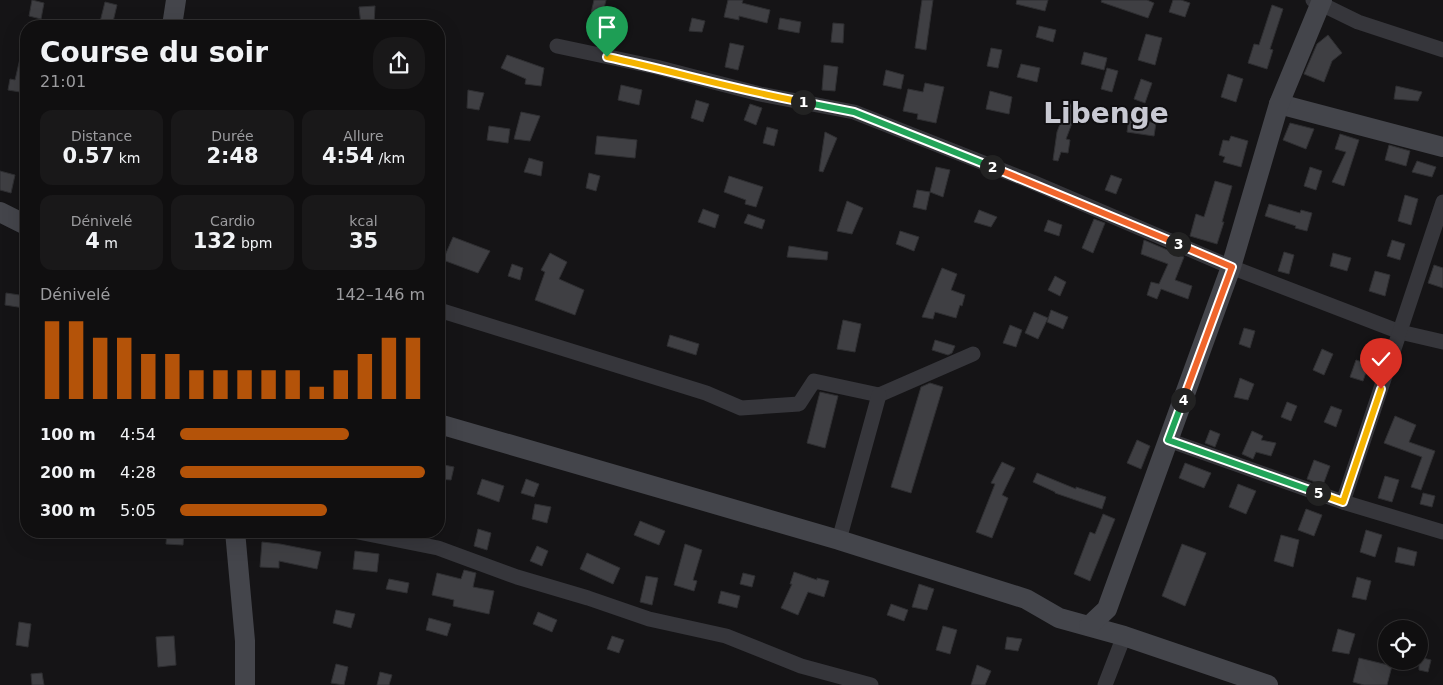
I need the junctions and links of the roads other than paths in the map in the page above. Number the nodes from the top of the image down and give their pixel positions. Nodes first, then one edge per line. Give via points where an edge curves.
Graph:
1 (176, 0) edge
2 (1319, 1) edge
3 (173, 20) edge
4 (558, 46) dead end
5 (1443, 50) edge
6 (1279, 104) junction
7 (1443, 147) edge
8 (1443, 202) edge
9 (0, 212) edge
10 (20, 222) edge
11 (1232, 267) junction
12 (445, 312) edge
13 (1400, 332) junction
14 (1443, 342) edge
15 (973, 354) dead end
16 (879, 395) junction
17 (445, 426) edge
18 (1168, 440) junction
19 (1343, 502) junction
20 (1443, 532) edge
21 (236, 538) edge
22 (388, 538) edge
23 (839, 540) junction
24 (1089, 626) junction
25 (1124, 636) junction
26 (245, 685) edge
27 (871, 685) edge
28 (1105, 685) edge
29 (1268, 685) edge

1 - 3 street
2 - 5 street via 1358,22
2 - 6 street
4 - 11 street via 760,94 854,112 1032,182
6 - 7 street
6 - 11 street
8 - 13 street
9 - 10 street
11 - 13 street
11 - 18 street
12 - 16 street via 706,393 740,408 799,404 814,381
13 - 14 street
13 - 19 street
15 - 16 street
16 - 23 street
17 - 23 street
18 - 19 street
18 - 24 street via 1107,609
19 - 20 street
21 - 26 street via 245,640
22 - 27 street via 438,548 648,620 726,636 800,666
23 - 24 street via 1026,600 1059,618
24 - 25 street
25 - 28 street
25 - 29 street

